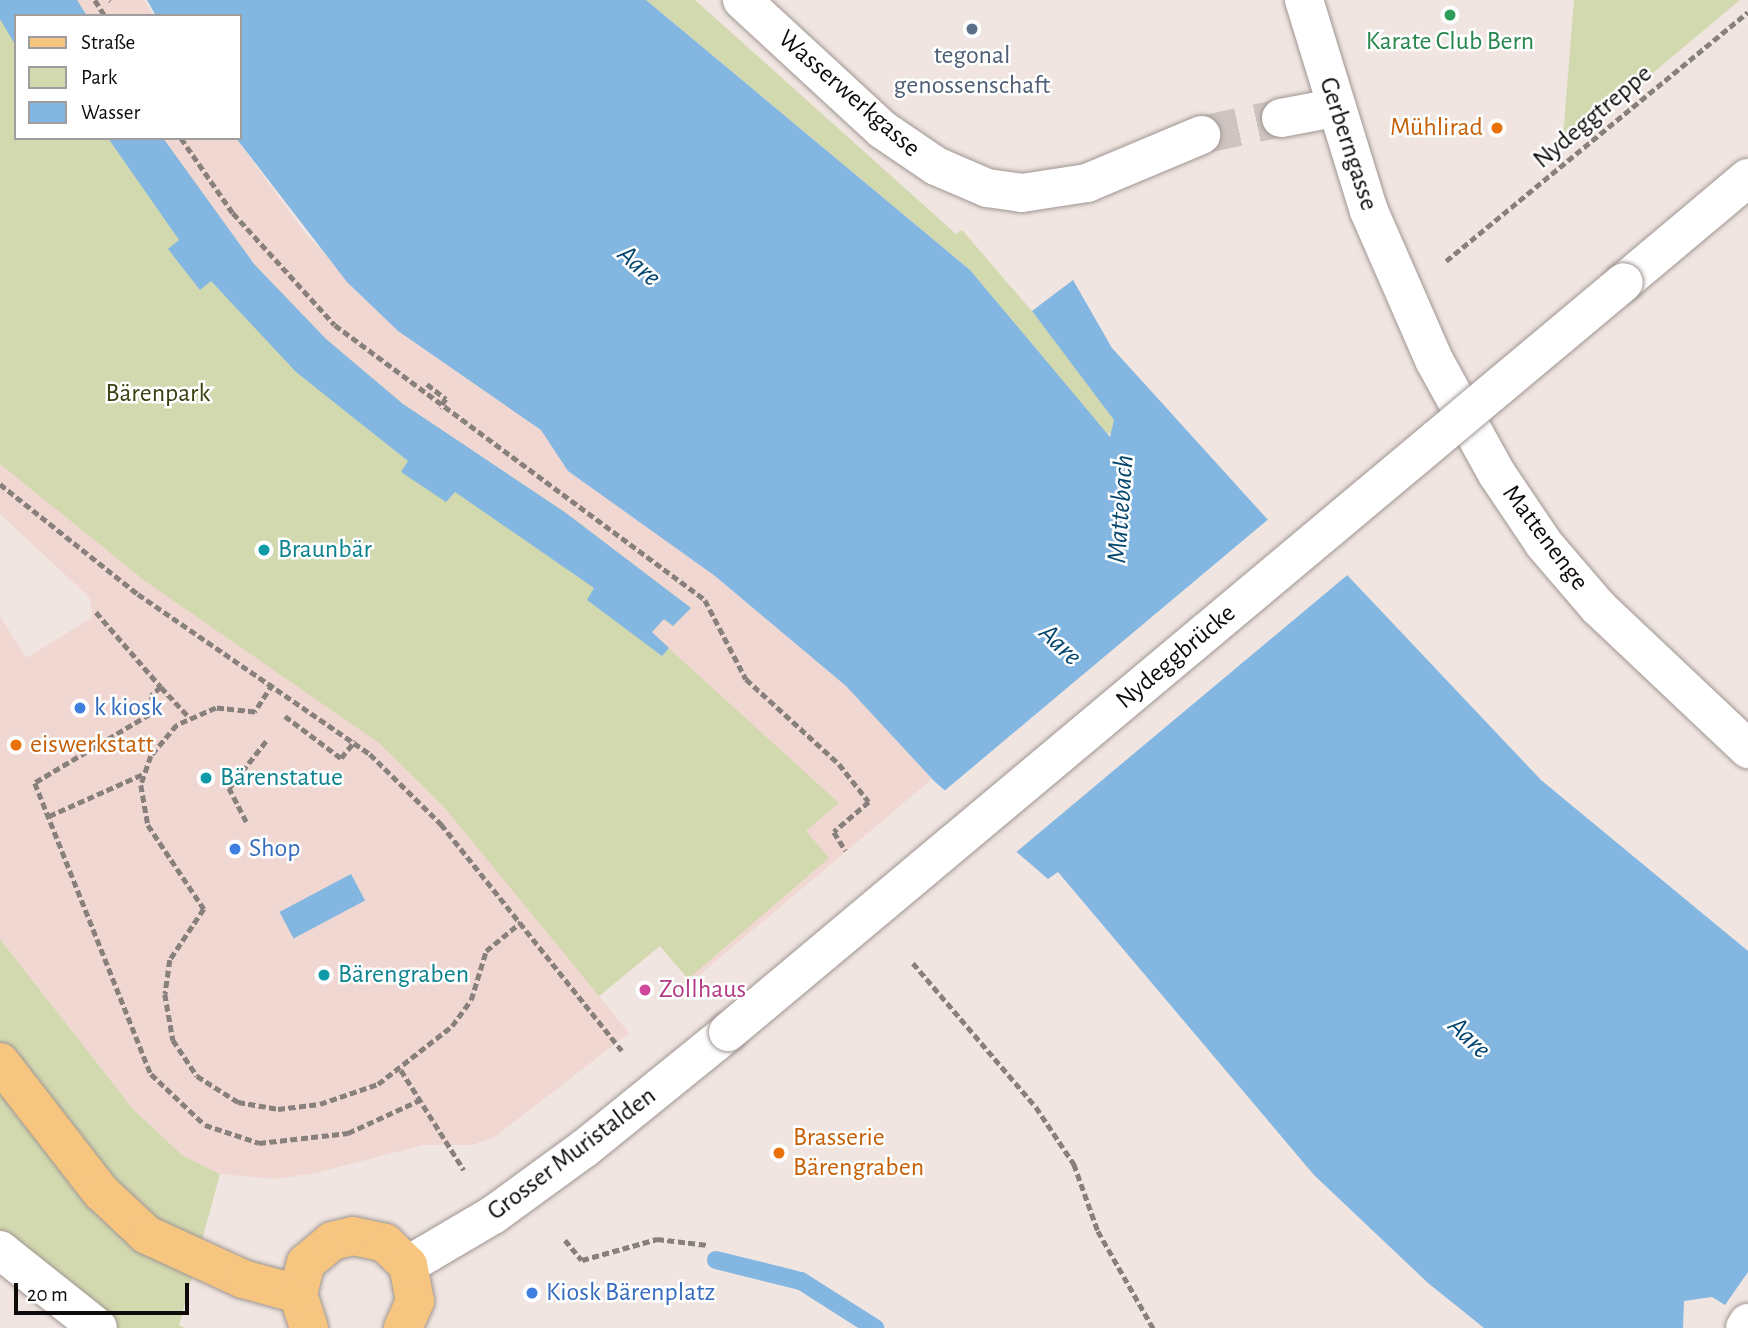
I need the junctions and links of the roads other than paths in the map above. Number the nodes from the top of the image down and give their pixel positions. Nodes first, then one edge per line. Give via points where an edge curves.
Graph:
1 (742, 0) edge
2 (1304, 0) edge
3 (1334, 108) junction
4 (1281, 118) tunnel mouth
5 (1201, 135) tunnel mouth
6 (1748, 178) edge
7 (1400, 284) joint
8 (1748, 749) edge
9 (728, 1032) joint
10 (0, 1062) edge
11 (0, 1250) edge
12 (408, 1265) junction
13 (303, 1311) edge
14 (1748, 1323) edge
15 (98, 1328) edge
16 (403, 1328) edge
17 (1745, 1328) edge

1 - 5 street, Wasserwerkgasse via 883,130 936,166 987,188 1023,193 1087,183 1171,142
2 - 3 street, Gerberngasse
3 - 4 street
3 - 7 street, Gerberngasse
6 - 9 street, Nydeggbrücke, bridge
7 - 8 street, Mattenenge via 1453,395 1544,544 1663,674
9 - 12 street, Grosser Muristalden via 537,1183
10 - 13 main road via 101,1192 147,1235
11 - 15 street
12 - 13 main road via 375,1238 342,1237 306,1263
12 - 16 main road via 415,1301
14 - 17 street

